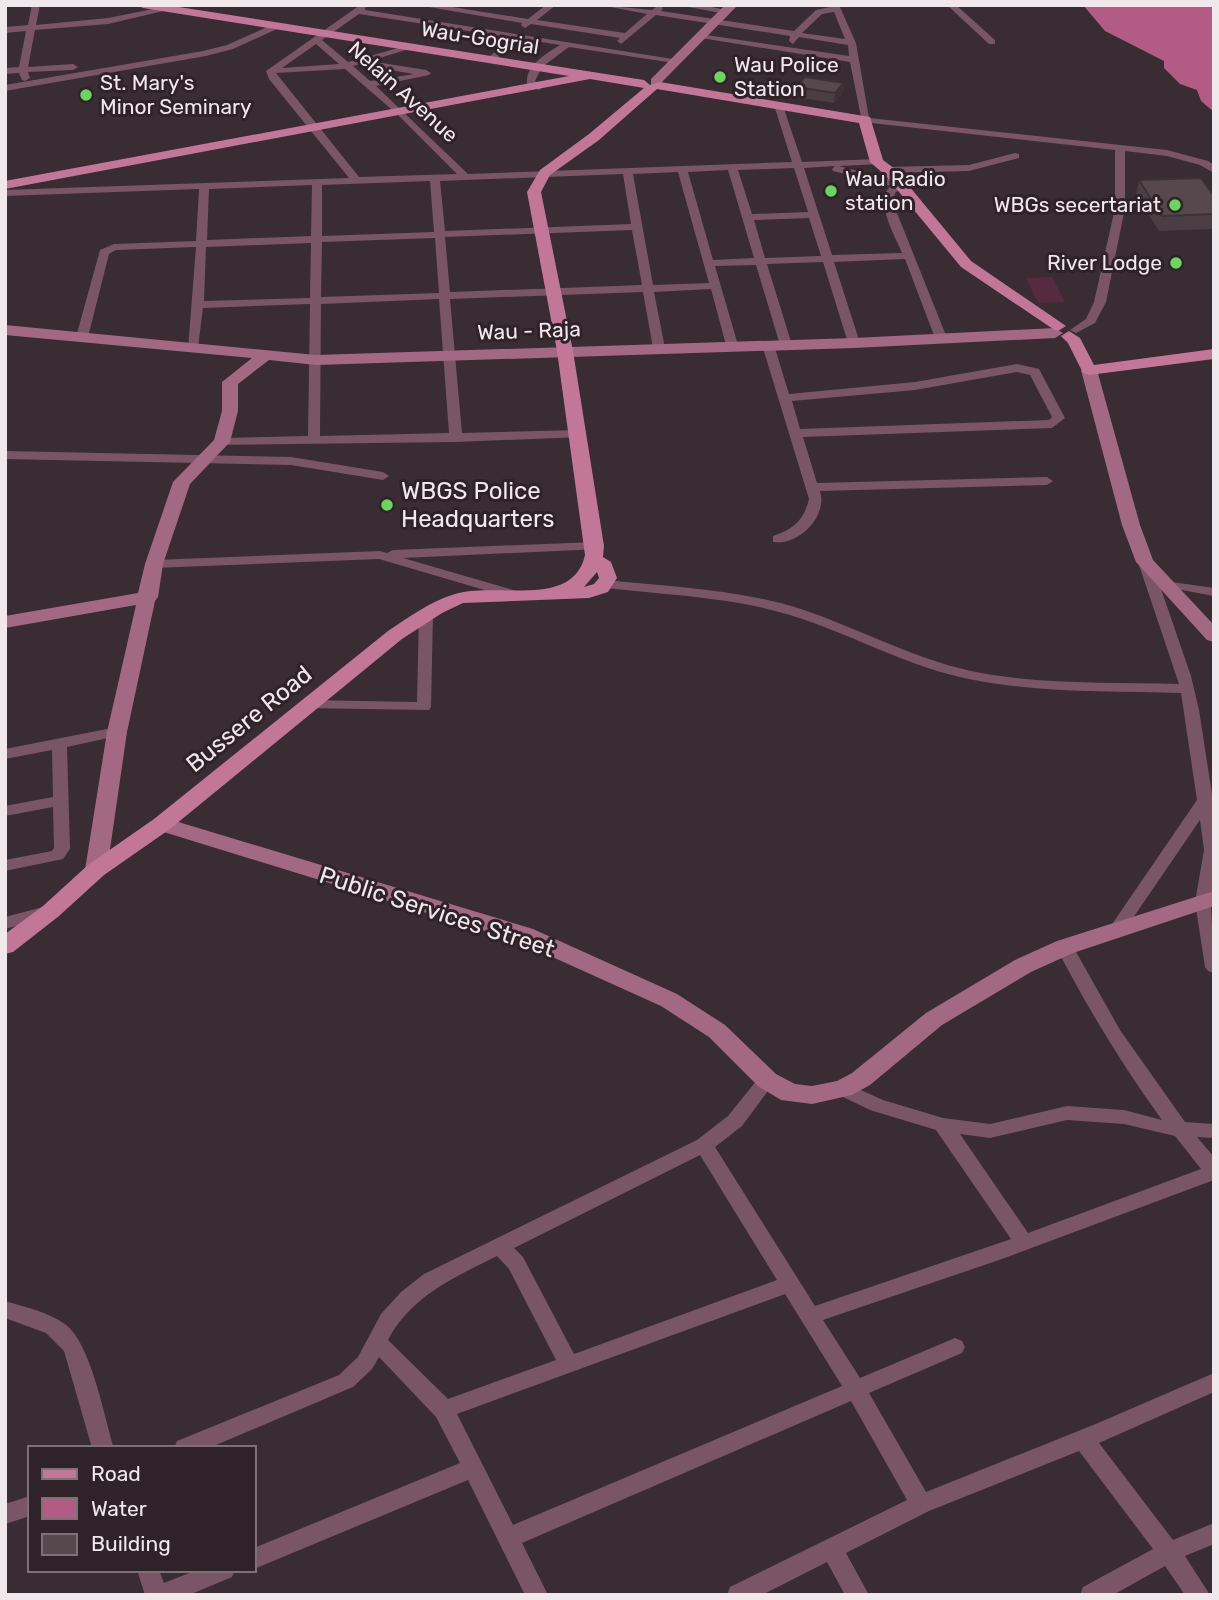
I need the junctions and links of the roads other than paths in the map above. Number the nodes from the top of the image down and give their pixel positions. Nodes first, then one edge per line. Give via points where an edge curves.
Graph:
1 (36, 5) edge
2 (143, 5) edge
3 (421, 5) edge
4 (477, 5) edge
5 (552, 5) edge
6 (604, 5) edge
7 (663, 5) edge
8 (682, 5) edge
9 (951, 5) edge
10 (628, 7) edge
11 (836, 7) edge
12 (361, 8) edge
13 (729, 8) edge
14 (168, 9) junction
15 (468, 12) junction
16 (654, 13) junction
17 (617, 16) dead end
18 (530, 22) junction
19 (715, 22) junction
20 (608, 24) dead end
21 (276, 26) junction
22 (450, 26) junction
23 (31, 29) junction
24 (5, 30) edge
25 (599, 32) junction
26 (517, 36) junction
27 (626, 36) junction
28 (794, 36) junction
29 (320, 37) junction
30 (699, 37) junction
31 (992, 42) dead end
32 (852, 43) junction
33 (567, 44) junction
34 (583, 46) junction
35 (406, 47) junction
36 (790, 50) junction
37 (612, 51) junction
38 (490, 60) junction
39 (674, 60) junction
40 (855, 60) junction
41 (359, 62) junction
42 (345, 66) junction
43 (126, 67) junction
44 (535, 68) junction
45 (23, 70) junction
46 (5, 71) edge
47 (271, 71) junction
48 (588, 76) junction
49 (26, 84) junction
50 (366, 85) junction
51 (652, 85) junction
52 (539, 87) junction
53 (5, 88) edge
54 (779, 105) junction
55 (401, 113) junction
56 (865, 120) junction
57 (313, 129) junction
58 (1120, 146) junction
59 (1015, 156) dead end
60 (797, 164) junction
61 (732, 166) junction
62 (882, 166) junction
63 (682, 168) junction
64 (1214, 170) edge
65 (627, 171) junction
66 (545, 173) junction
67 (464, 175) junction
68 (435, 176) junction
69 (355, 179) junction
70 (317, 182) junction
71 (899, 185) junction
72 (5, 186) edge
73 (204, 186) junction
74 (5, 193) edge
75 (815, 215) junction
76 (748, 216) junction
77 (636, 227) junction
78 (543, 231) junction
79 (439, 234) junction
80 (316, 239) junction
81 (202, 244) junction
82 (906, 256) junction
83 (828, 258) junction
84 (761, 261) junction
85 (709, 263) junction
86 (715, 286) junction
87 (647, 289) junction
88 (553, 290) junction
89 (444, 296) junction
90 (317, 300) junction
91 (198, 305) junction
92 (5, 330) edge
93 (1064, 331) junction
94 (82, 337) junction
95 (941, 338) junction
96 (854, 343) junction
97 (732, 345) junction
98 (768, 345) junction
99 (786, 345) junction
100 (192, 347) junction
101 (659, 348) junction
102 (212, 350) junction
103 (565, 351) junction
104 (1214, 354) edge
105 (265, 356) junction
106 (451, 356) junction
107 (316, 360) junction
108 (1089, 370) junction
109 (230, 382) junction
110 (785, 398) junction
111 (797, 433) junction
112 (579, 434) junction
113 (456, 438) junction
114 (314, 440) junction
115 (267, 441) junction
116 (222, 442) junction
117 (5, 455) edge
118 (261, 460) junction
119 (201, 461) junction
120 (383, 476) dead end
121 (1047, 481) dead end
122 (814, 487) junction
123 (778, 539) dead end
124 (380, 555) junction
125 (594, 555) junction
126 (1145, 562) junction
127 (154, 564) junction
128 (1163, 583) junction
129 (606, 584) junction
130 (1214, 592) edge
131 (551, 593) junction
132 (515, 595) junction
133 (149, 597) junction
134 (426, 614) junction
135 (5, 622) edge
136 (1214, 636) edge
137 (1186, 689) junction
138 (308, 705) junction
139 (117, 733) junction
140 (59, 744) junction
141 (5, 754) edge
142 (1205, 800) junction
143 (59, 801) junction
144 (5, 811) edge
145 (162, 824) junction
146 (5, 866) edge
147 (96, 870) junction
148 (1208, 900) edge
149 (51, 911) junction
150 (5, 923) edge
151 (1116, 930) junction
152 (5, 946) edge
153 (1065, 947) junction
154 (1214, 967) edge
155 (767, 1080) junction
156 (843, 1089) junction
157 (943, 1125) junction
158 (1179, 1130) junction
159 (1214, 1131) edge
160 (704, 1145) junction
161 (1214, 1172) edge
162 (1024, 1242) junction
163 (499, 1245) junction
164 (789, 1284) junction
165 (5, 1309) edge
166 (811, 1316) junction
167 (376, 1341) junction
168 (955, 1347) dead end
169 (569, 1364) junction
170 (1214, 1382) edge
171 (855, 1389) junction
172 (444, 1410) junction
173 (1083, 1440) junction
174 (102, 1446) edge
175 (190, 1446) edge
176 (473, 1468) junction
177 (921, 1504) junction
178 (28, 1507) edge
179 (5, 1514) edge
180 (1214, 1533) edge
181 (508, 1538) junction
182 (831, 1548) junction
183 (1169, 1552) junction
184 (256, 1558) edge
185 (149, 1572) edge
186 (219, 1572) edge
187 (535, 1594) edge
188 (159, 1595) edge
189 (738, 1595) edge
190 (858, 1595) edge
191 (1091, 1595) edge
192 (1199, 1595) edge

1 - 23 street
2 - 14 main road, Wau-Gogrial
3 - 15 street
4 - 15 street
5 - 18 street
6 - 10 street
7 - 16 street
8 - 13 street
9 - 31 street
10 - 16 street
10 - 17 street
11 - 28 street via 819,12
11 - 32 street
12 - 22 street
12 - 29 street
13 - 19 street
14 - 21 main road, Wau-Gogrial
14 - 23 street
15 - 18 street
15 - 22 street
16 - 19 street
16 - 27 street
18 - 25 street
18 - 26 street
19 - 28 street
19 - 30 street
20 - 25 street
21 - 29 main road, Wau-Gogrial
21 - 43 street via 230,47
22 - 26 street
23 - 24 street
23 - 45 street
25 - 27 street
25 - 34 street
26 - 33 street
26 - 38 street
27 - 37 street
28 - 32 street
28 - 36 street
29 - 35 main road, Wau-Gogrial
29 - 42 street, Nelain Avenue
29 - 47 street
30 - 36 street
30 - 39 street
32 - 40 street
33 - 34 street
33 - 44 street
34 - 37 street
35 - 38 main road, Wau-Gogrial
35 - 41 street
36 - 40 street
37 - 39 street
38 - 44 main road, Wau-Gogrial
39 - 51 street
40 - 56 street
41 - 42 street
41 - 50 street via 426,74
42 - 47 street
42 - 50 street, Nelain Avenue
43 - 45 street
43 - 49 street
44 - 48 main road, Wau-Gogrial
44 - 52 street via 530,82
45 - 46 street
45 - 49 street
47 - 57 street
48 - 51 main road, Wau-Gogrial
48 - 52 main road
49 - 53 street
50 - 55 street, Nelain Avenue
51 - 54 main road, Wau-Gogrial
51 - 66 main road
52 - 55 main road
54 - 56 main road, Wau-Gogrial
54 - 60 street
55 - 57 main road
55 - 67 street, Nelain Avenue
56 - 58 street
56 - 62 main road
57 - 69 street
57 - 72 main road
58 - 64 street via 1189,157
58 - 93 street via 1120,208 1100,302 1091,321
59 - 62 street via 972,166
60 - 61 street
60 - 62 street
60 - 71 street
60 - 75 street
61 - 63 street
61 - 76 street
62 - 71 main road
63 - 65 street
63 - 85 street
65 - 66 street
65 - 77 street
66 - 67 street
66 - 78 main road via 534,192
67 - 68 street
68 - 69 street
68 - 79 street
69 - 70 street
70 - 73 street
70 - 80 street
71 - 82 street via 890,192 888,204
71 - 93 main road via 966,264
73 - 74 street
73 - 81 street
75 - 76 street
75 - 83 street
76 - 84 street
77 - 78 street
77 - 87 street
78 - 79 street
78 - 88 main road
79 - 80 street
79 - 89 street
80 - 81 street
80 - 90 street
81 - 91 street
81 - 94 street via 106,249
82 - 83 street
82 - 95 street
83 - 84 street
83 - 96 street
84 - 85 street
84 - 99 street
85 - 86 street
86 - 87 street
86 - 97 street
87 - 88 street
87 - 101 street
88 - 89 street
88 - 103 main road
89 - 90 street
89 - 106 street
90 - 91 street
90 - 107 street
91 - 100 street
92 - 94 street, Wau - Raja
93 - 95 street, Wau - Raja
93 - 108 main road via 1075,341
94 - 100 street, Wau - Raja
95 - 96 street, Wau - Raja
96 - 99 street, Wau - Raja
97 - 98 street, Wau - Raja
97 - 101 street, Wau - Raja
98 - 99 street, Wau - Raja
98 - 110 street
100 - 102 street, Wau - Raja
101 - 103 street, Wau - Raja
102 - 105 street, Wau - Raja
102 - 109 street
103 - 106 street, Wau - Raja
103 - 112 main road
104 - 108 main road
105 - 107 street, Wau - Raja
105 - 109 street
106 - 107 street, Wau - Raja
106 - 113 street
107 - 114 street
108 - 126 street via 1130,525
109 - 116 street via 230,411
110 - 111 street
110 - 111 street via 915,386 1017,368 1035,372 1059,418 1052,424
111 - 122 street
112 - 113 street
112 - 125 main road
113 - 114 street
114 - 115 street
115 - 116 street
115 - 118 street
116 - 119 street
117 - 119 street
118 - 119 street
118 - 120 street via 313,463
119 - 127 street via 182,482
121 - 122 street
122 - 123 street via 810,520 803,529
124 - 125 street
124 - 127 street
124 - 132 street
125 - 129 main road via 608,573
125 - 131 main road via 585,578
126 - 128 street
126 - 137 street
127 - 133 street
128 - 130 street
128 - 136 street
129 - 131 main road, Bussere Road via 589,592
129 - 137 street via 792,611 972,676
131 - 132 main road, Bussere Road
132 - 134 main road, Bussere Road via 460,598
133 - 135 street
133 - 139 street
134 - 138 main road, Bussere Road
134 - 138 street via 424,706
137 - 142 street
138 - 145 main road, Bussere Road
139 - 140 street
139 - 147 street
140 - 141 street
140 - 143 street
142 - 148 street via 1212,850
142 - 151 street
143 - 144 street
143 - 146 street via 60,852
145 - 147 main road, Bussere Road
145 - 155 street, Public Services Street via 524,935 669,1000 717,1031
147 - 149 main road, Bussere Road
148 - 151 street, Public Services Street
148 - 154 street
149 - 150 street
149 - 152 main road, Bussere Road
151 - 153 street, Public Services Street
153 - 156 street, Public Services Street via 934,1019
153 - 158 street via 1100,1013
155 - 156 street, Public Services Street via 790,1093 812,1095
155 - 160 street via 735,1121
156 - 157 street via 877,1105
157 - 158 street via 990,1131 1067,1112 1124,1117
157 - 162 street
158 - 159 street
158 - 161 street
160 - 163 street
160 - 164 street
161 - 162 street
162 - 166 street
163 - 167 street via 431,1280 388,1320
163 - 169 street via 516,1263
164 - 166 street
164 - 169 street
165 - 174 street via 56,1326 68,1335
166 - 171 street
167 - 172 street
167 - 175 street via 365,1363 346,1381
168 - 171 street
169 - 172 street
170 - 173 street
171 - 177 street
171 - 181 street
172 - 176 street
173 - 177 street
173 - 183 street
176 - 181 street
176 - 184 street
177 - 182 street
178 - 179 street
180 - 183 street
181 - 187 street
182 - 189 street
182 - 190 street
183 - 191 street
183 - 192 street
185 - 188 street
186 - 188 street

